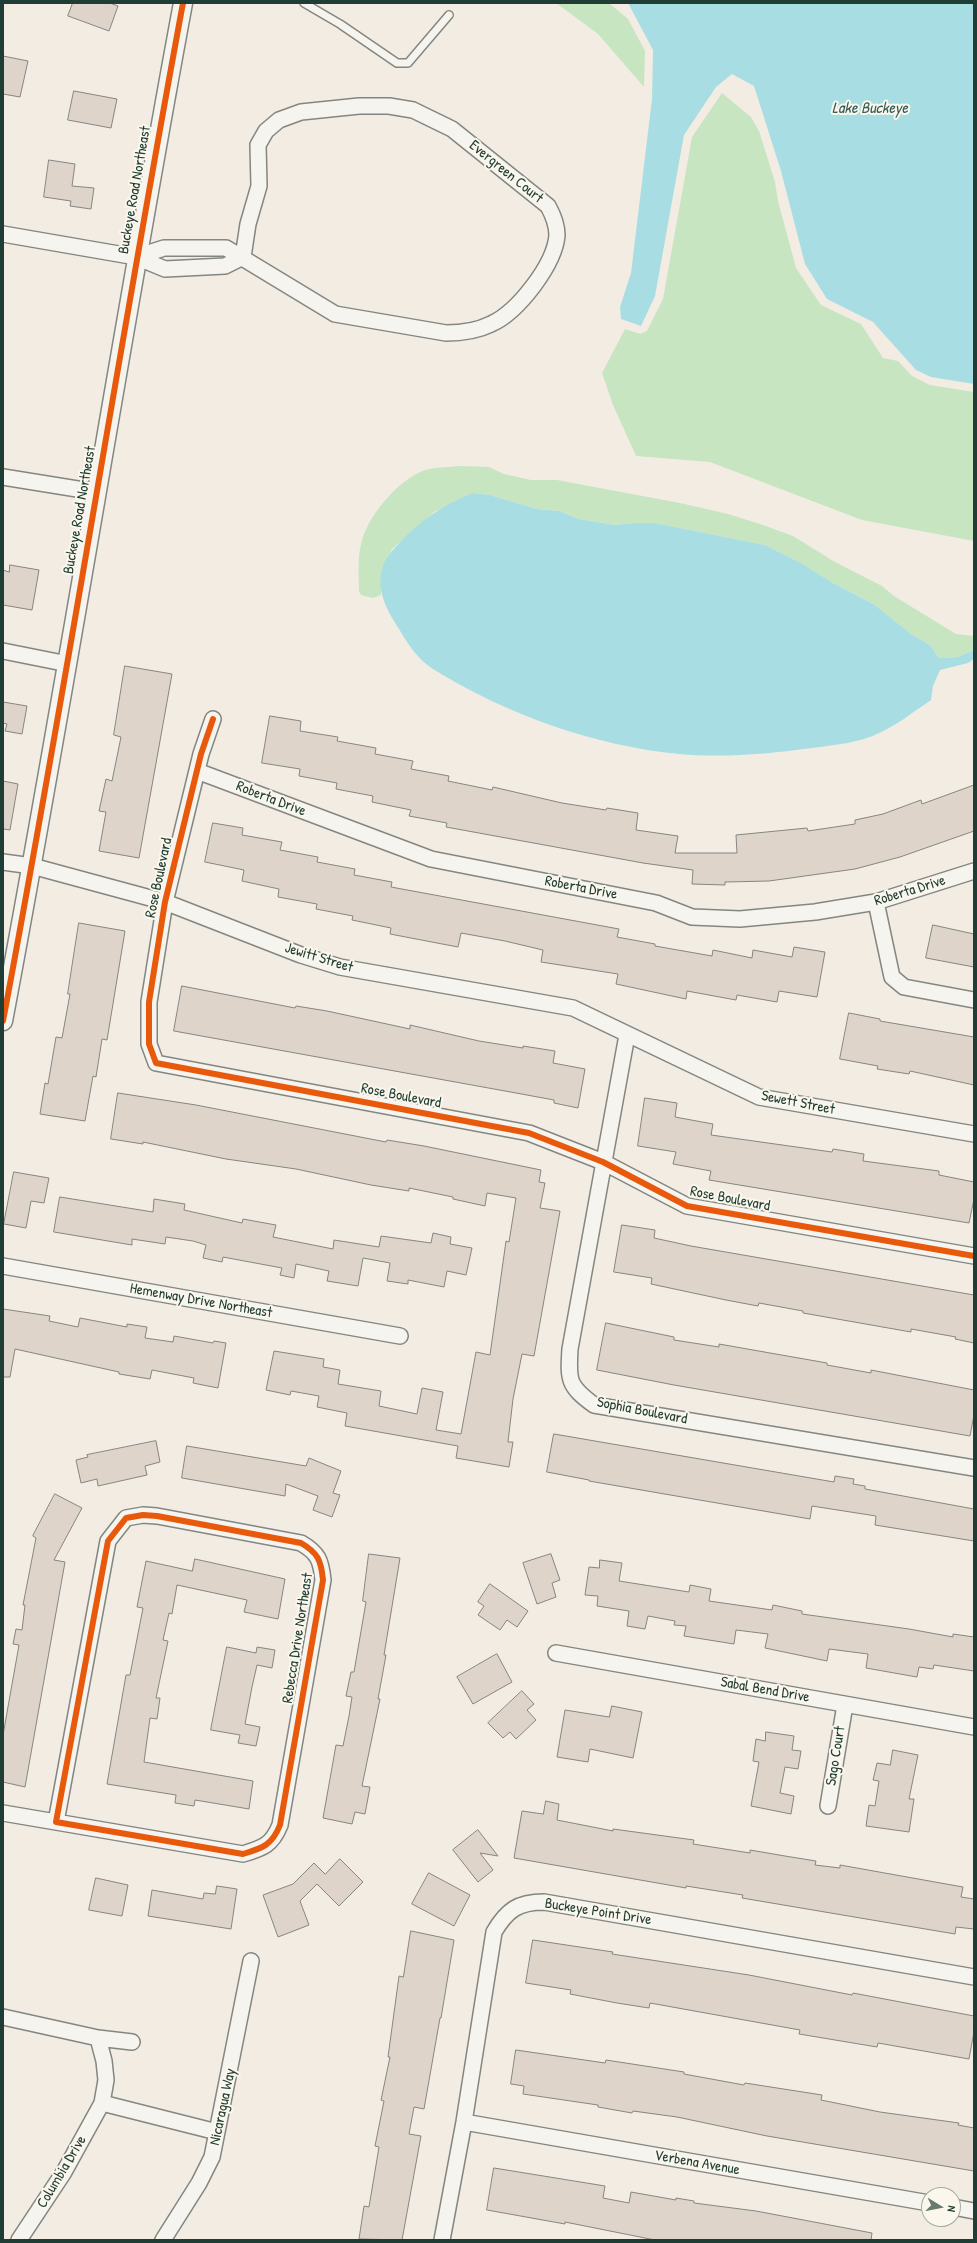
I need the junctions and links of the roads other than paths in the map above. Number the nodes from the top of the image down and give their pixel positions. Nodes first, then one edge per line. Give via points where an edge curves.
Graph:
1 (183, 3) edge
2 (304, 3) edge
3 (449, 15) dead end
4 (3, 234) edge
5 (243, 257) junction
6 (136, 258) junction
7 (3, 477) edge
8 (96, 492) junction
9 (3, 651) edge
10 (68, 664) junction
11 (213, 719) dead end
12 (197, 771) junction
13 (3, 862) edge
14 (32, 866) junction
15 (974, 871) edge
16 (165, 902) junction
17 (876, 902) junction
18 (974, 1000) edge
19 (3, 1021) edge
20 (611, 1028) joint
21 (627, 1034) junction
22 (974, 1134) edge
23 (603, 1162) junction
24 (974, 1256) edge
25 (3, 1266) edge
26 (400, 1336) dead end
27 (974, 1468) edge
28 (556, 1653) dead end
29 (844, 1705) junction
30 (974, 1727) edge
31 (828, 1806) dead end
32 (3, 1813) edge
33 (56, 1822) junction
34 (251, 1961) dead end
35 (974, 1976) edge
36 (3, 2017) edge
37 (98, 2038) junction
38 (132, 2042) dead end
39 (102, 2103) junction
40 (464, 2122) junction
41 (217, 2132) junction
42 (921, 2202) edge
43 (961, 2209) edge
44 (974, 2211) edge
45 (19, 2240) edge
46 (163, 2240) edge
47 (442, 2240) edge

1 - 6 street, Buckeye Road Northeast
2 - 3 lane via 397,63 408,63
4 - 6 street
5 - 5 street, Evergreen Court via 335,314 446,334 462,333 492,324 507,314 531,289 548,264 557,233 548,206 452,129 413,110 389,106 358,106 301,112 279,120 266,131 258,145 258,186
5 - 6 street via 225,266 165,269
6 - 8 street, Buckeye Road Northeast
7 - 8 street
8 - 10 street, Buckeye Road Northeast
9 - 10 street
10 - 14 street, Buckeye Road Northeast
11 - 12 street, Rose Boulevard
12 - 16 street, Rose Boulevard
12 - 17 street, Roberta Drive via 431,859 656,903 692,917 747,918 815,912
13 - 14 street, Jewitt Street
14 - 16 street, Jewitt Street
14 - 19 street, Buckeye Road Northeast
15 - 17 street, Roberta Drive
16 - 20 street, Jewitt Street via 301,955 340,967 573,1008
16 - 23 street, Rose Boulevard via 149,1002 148,1044 156,1062 529,1133
17 - 18 street via 892,978 904,987
20 - 21 street, Sewett Street
21 - 22 street, Sewett Street via 759,1097
21 - 23 street, Sophia Boulevard
23 - 24 street, Rose Boulevard via 687,1206
23 - 27 street, Sophia Boulevard via 570,1349 569,1374 577,1392 594,1405
25 - 26 street, Hemenway Drive Northeast
28 - 29 street, Sabal Bend Drive
29 - 30 street, Sabal Bend Drive
29 - 31 street, Sago Court
32 - 33 street, Rebecca Drive Northeast
33 - 33 street, Rebecca Drive Northeast via 244,1854 262,1848 275,1837 280,1825 323,1580 321,1566 314,1551 301,1543 285,1539 164,1517 143,1515 126,1518 108,1541
34 - 41 street, Nicaragua Way
35 - 40 street, Buckeye Point Drive via 544,1902 529,1902 508,1913 494,1932
36 - 37 street
37 - 38 street
37 - 39 street, Columbia Drive via 106,2080
39 - 41 street
39 - 45 street, Columbia Drive via 64,2172
40 - 42 street, Verbena Avenue
40 - 47 street, Buckeye Point Drive
41 - 46 street, Nicaragua Way via 212,2157 199,2183
43 - 44 street

